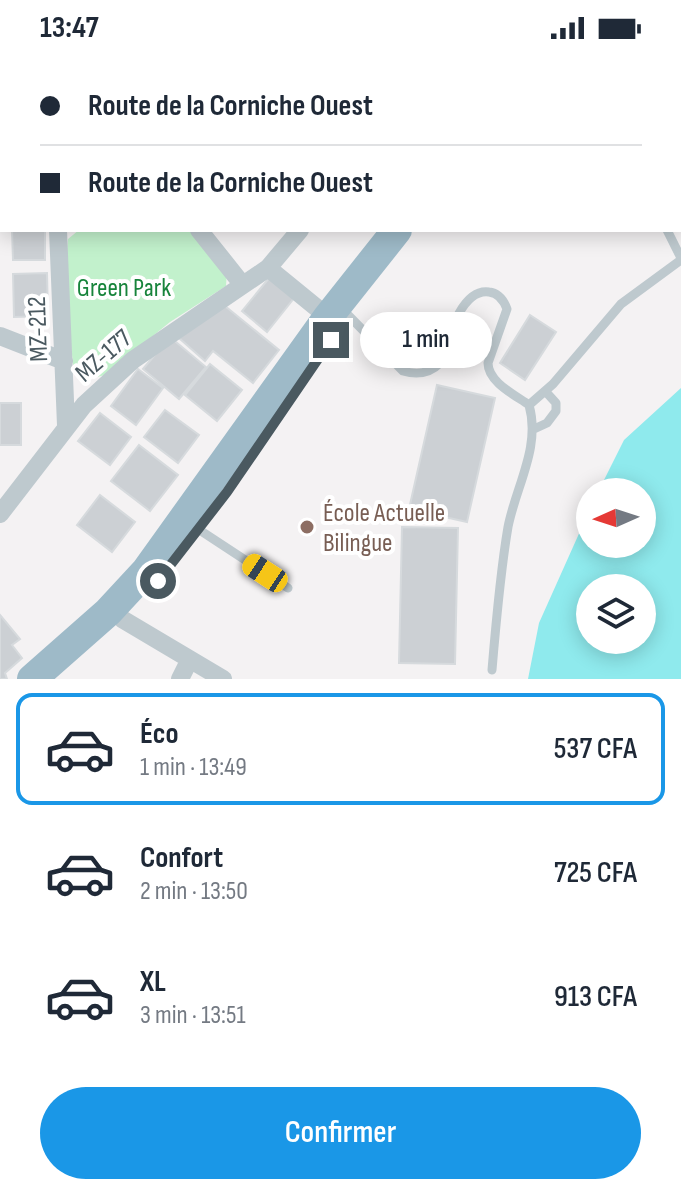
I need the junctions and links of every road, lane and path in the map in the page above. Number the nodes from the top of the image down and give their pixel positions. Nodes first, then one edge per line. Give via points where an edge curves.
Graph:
1 (62, 232) edge
2 (201, 232) edge
3 (298, 232) edge
4 (396, 232) edge
5 (414, 232) edge
6 (668, 232) edge
7 (681, 259) edge
8 (268, 268) junction
9 (242, 284) junction
10 (338, 316) junction
11 (0, 336) edge
12 (64, 361) junction
13 (546, 392) junction
14 (529, 405) junction
15 (66, 425) junction
16 (534, 429) junction
17 (0, 514) edge
18 (198, 529) junction
19 (288, 588) dead end
20 (122, 619) junction
21 (189, 661) junction
22 (492, 670) dead end
23 (32, 679) edge
24 (55, 679) edge
25 (180, 679) edge
26 (223, 679) edge

1 - 12 street, MZ-212
2 - 9 street
3 - 8 street, MZ-177
4 - 10 highway
5 - 10 highway
6 - 7 lane
7 - 13 lane via 621,304
8 - 9 street, MZ-177
8 - 10 street
9 - 15 street, MZ-177 via 133,360
10 - 14 lane via 413,374 440,363 459,310 479,293 497,295 507,309 488,371
10 - 18 highway
10 - 23 highway via 146,571
11 - 12 street
12 - 15 street, MZ-212
13 - 14 lane
13 - 16 lane via 556,411
14 - 16 lane
15 - 17 street, MZ-177
16 - 22 lane via 509,521
18 - 19 lane
18 - 20 highway
20 - 21 street
20 - 24 highway
21 - 25 street
21 - 26 street

